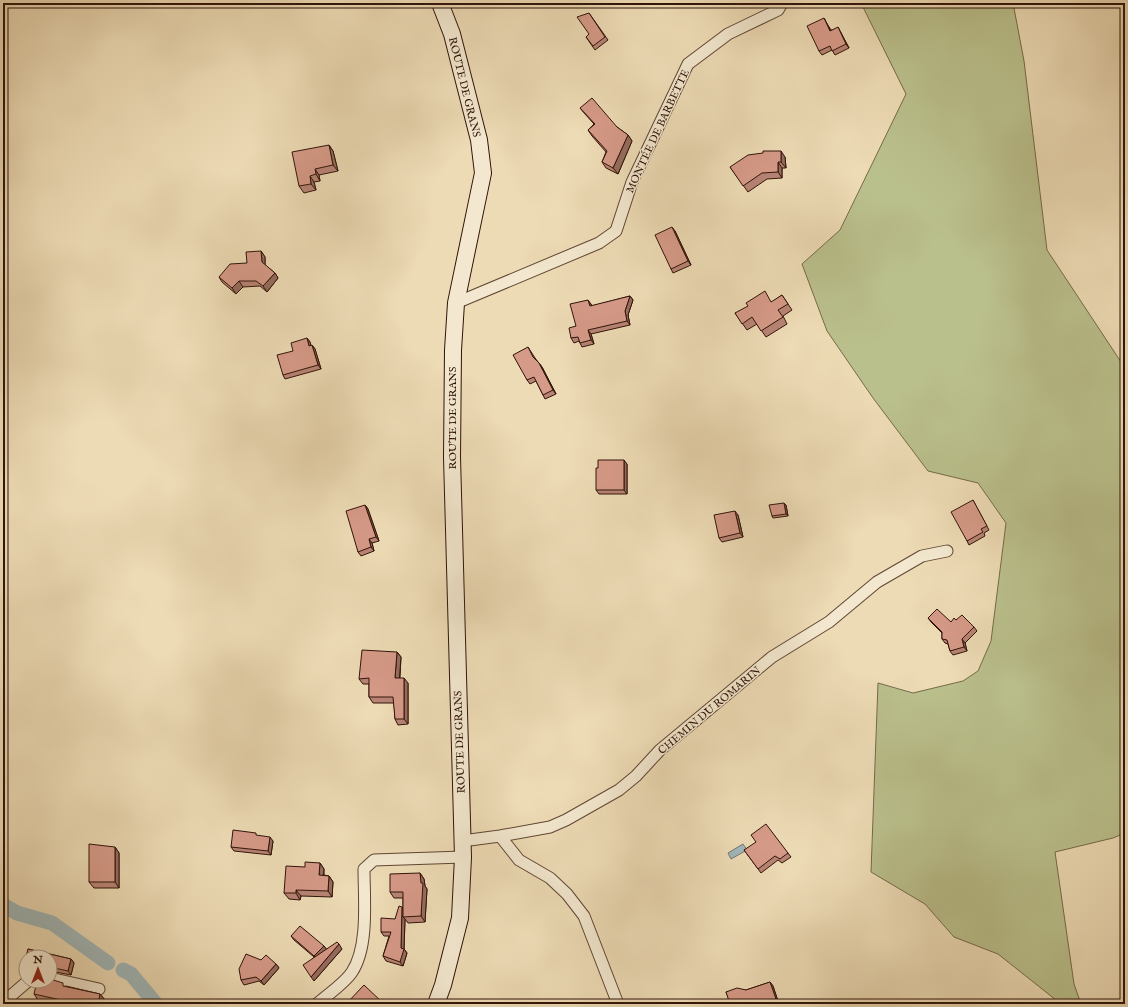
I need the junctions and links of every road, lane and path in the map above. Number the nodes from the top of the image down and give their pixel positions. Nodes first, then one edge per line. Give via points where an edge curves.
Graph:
1 (440, 3) edge
2 (782, 3) edge
3 (456, 303) junction
4 (947, 551) dead end
5 (500, 836) junction
6 (462, 841) junction
7 (463, 858) junction
8 (58, 980) edge
9 (18, 989) edge
10 (100, 989) dead end
11 (5, 1000) edge
12 (317, 1004) edge
13 (436, 1004) edge
14 (618, 1004) edge

1 - 3 street, ROUTE DE GRANS via 452,34 479,140 483,173
2 - 3 street, MONTÉE DE BARBETTE via 778,10 728,34 688,64 632,182 616,231 599,243
3 - 6 street, ROUTE DE GRANS via 452,457
4 - 5 street, CHEMIN DU ROMARIN via 922,556 877,582 829,622 772,657 660,750 636,776 618,790 550,827
5 - 6 street, CHEMIN DU ROMARIN
5 - 14 street via 519,860 550,878 567,894 584,916
6 - 7 street, ROUTE DE GRANS
7 - 12 street via 374,860 364,869 363,936 358,960 351,974
7 - 13 street via 460,918
8 - 10 street
9 - 11 street

